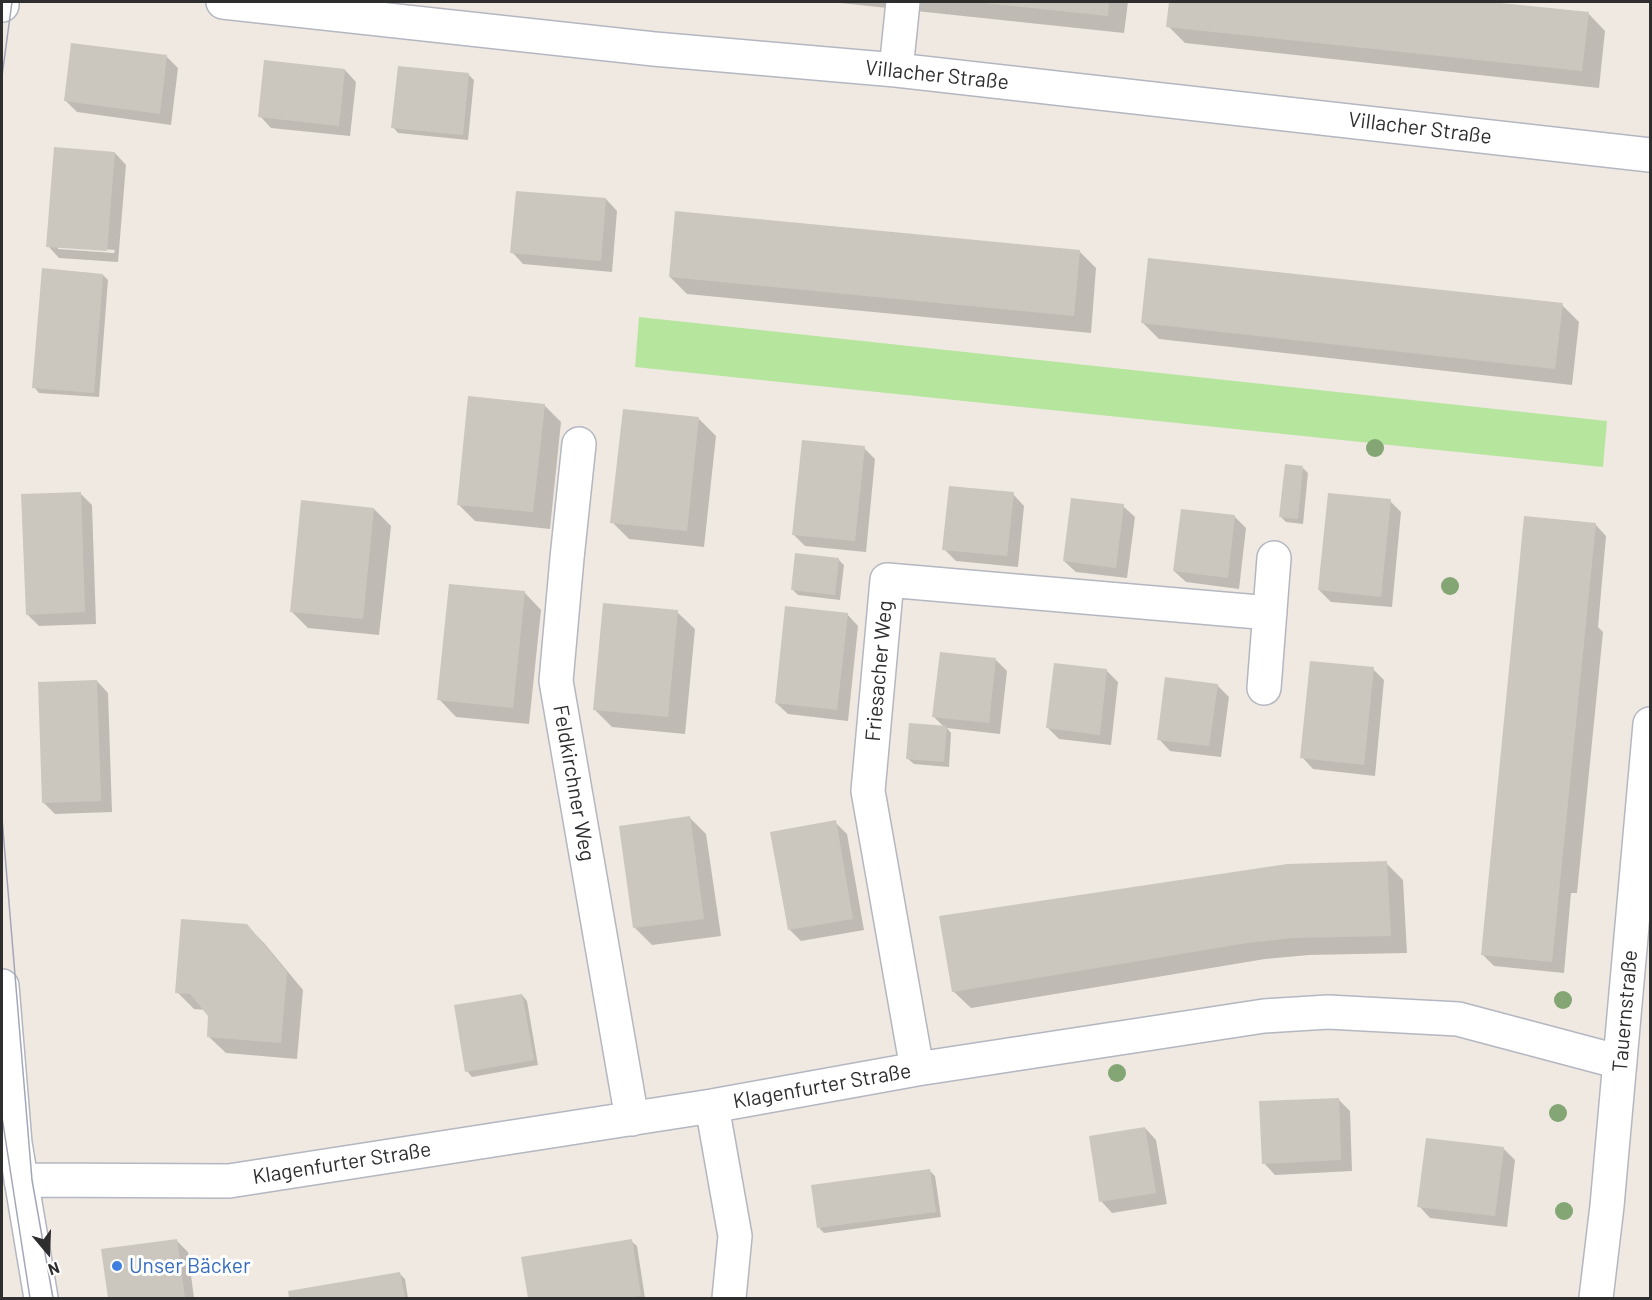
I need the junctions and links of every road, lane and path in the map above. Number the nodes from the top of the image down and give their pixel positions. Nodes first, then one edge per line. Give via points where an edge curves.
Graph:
1 (223, 2) edge
2 (903, 2) edge
3 (896, 70) junction
4 (1650, 155) edge
5 (579, 444) dead end
6 (1274, 558) dead end
7 (1270, 613) junction
8 (1264, 688) dead end
9 (1650, 724) edge
10 (2, 986) edge
11 (1620, 1062) junction
12 (917, 1069) junction
13 (712, 1106) junction
14 (632, 1119) junction
15 (8, 1144) edge
16 (21, 1181) junction
17 (41, 1299) edge
18 (729, 1299) edge
19 (1596, 1299) edge

1 - 3 street, Villacher Straße via 654,49
2 - 3 street
3 - 4 street, Villacher Straße
5 - 14 street, Feldkirchner Weg via 556,681
6 - 7 street
7 - 8 street
7 - 12 street, Friesacher Weg via 887,580 868,791
9 - 11 street, Tauernstraße
10 - 15 street
11 - 12 street, Klagenfurter Straße via 1458,1019 1328,1012 1181,1027
11 - 19 street, Tauernstraße
12 - 13 street, Klagenfurter Straße
13 - 14 street, Klagenfurter Straße
13 - 18 street via 735,1236
14 - 16 street, Klagenfurter Straße via 230,1181
15 - 16 street
16 - 17 street

